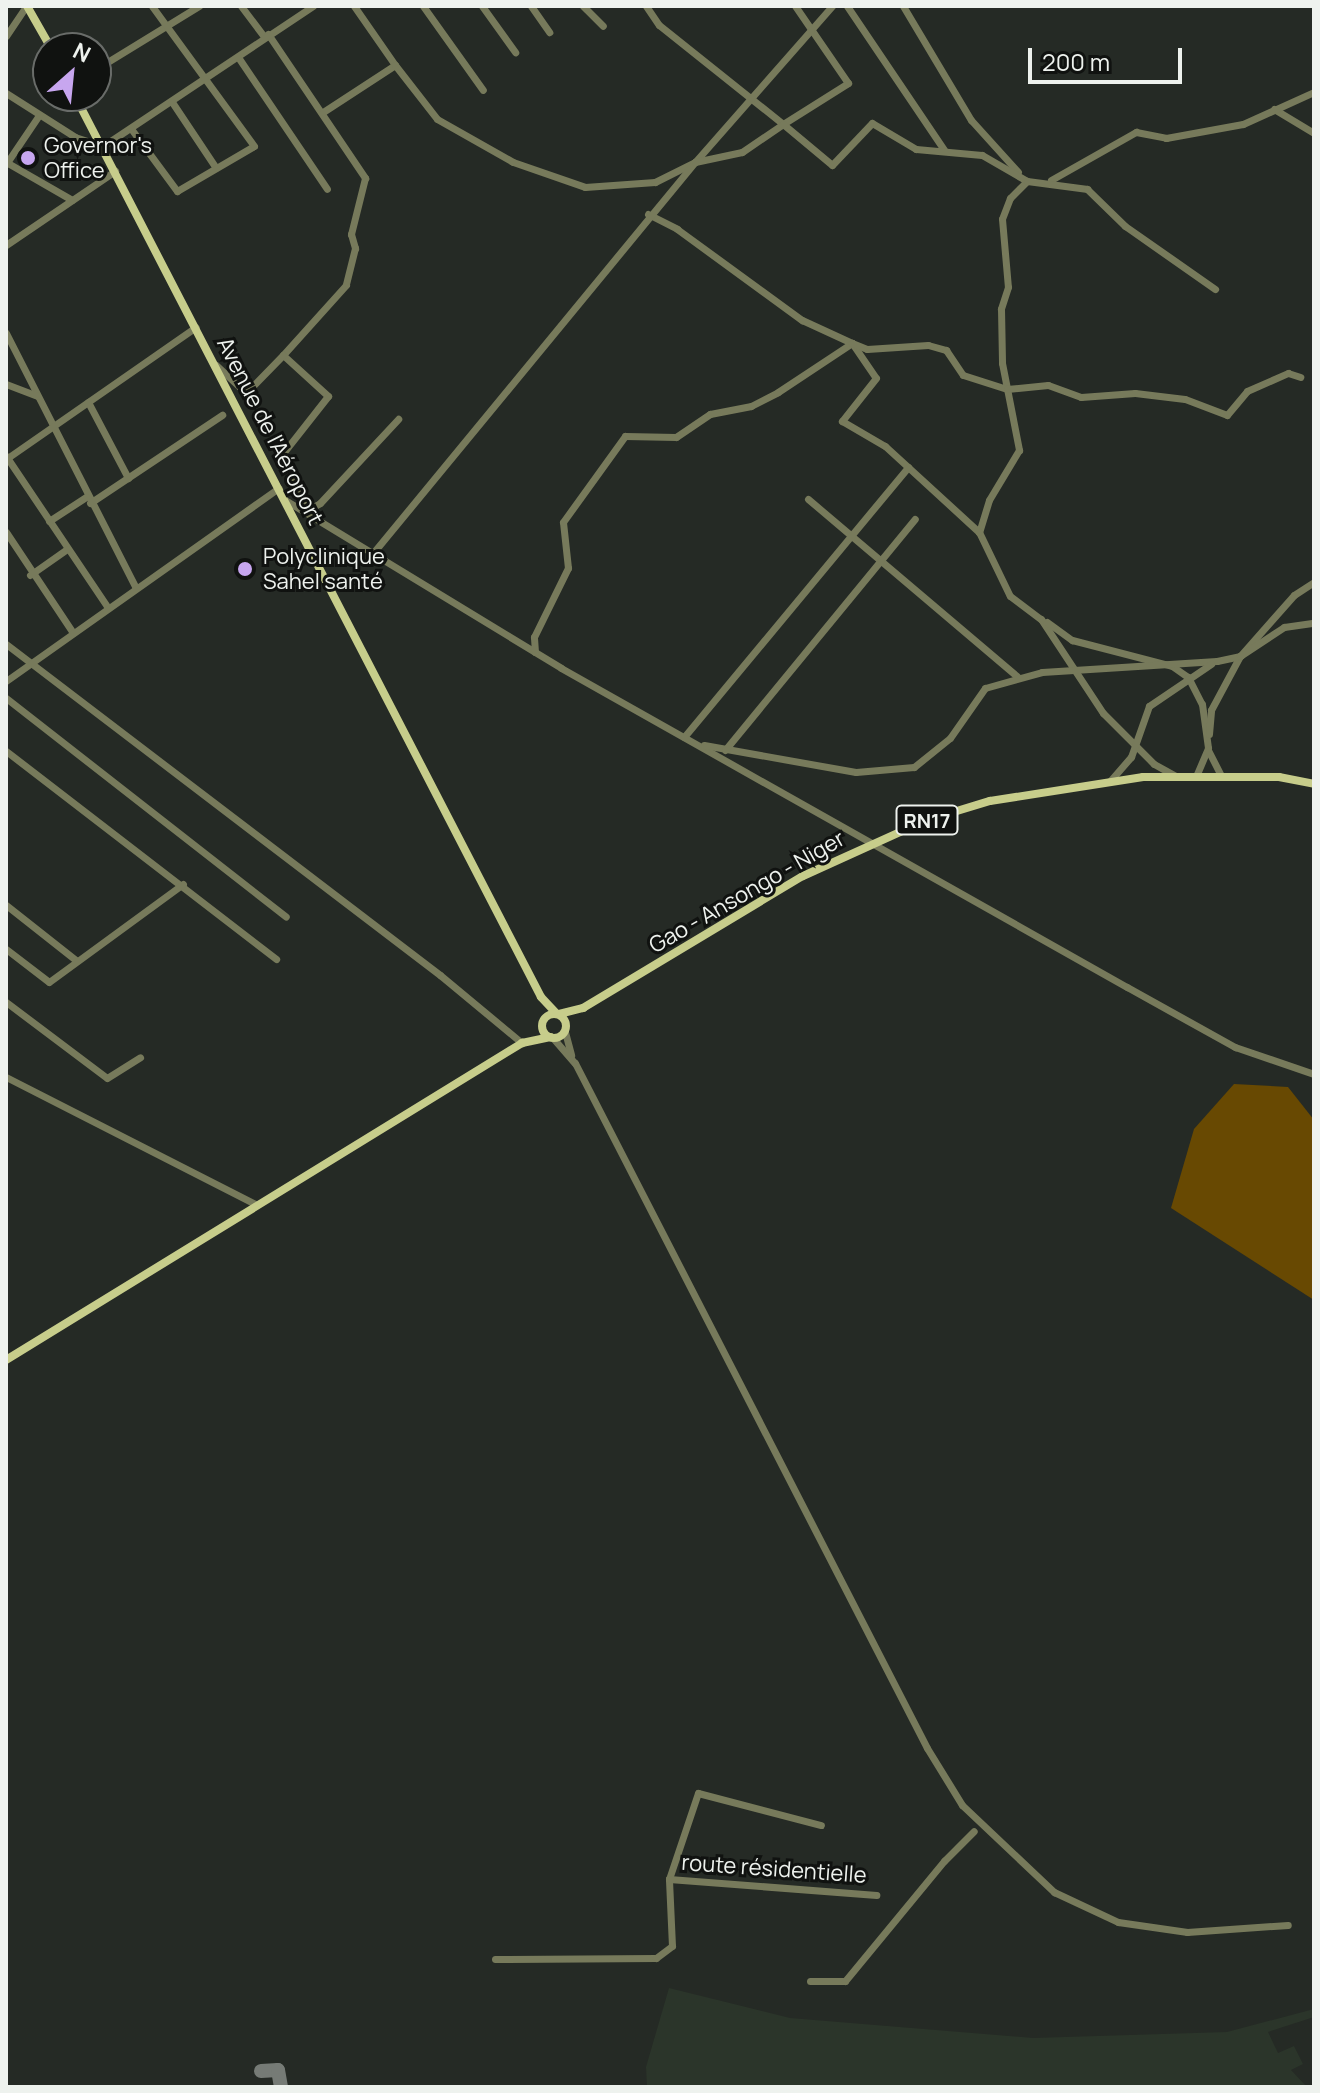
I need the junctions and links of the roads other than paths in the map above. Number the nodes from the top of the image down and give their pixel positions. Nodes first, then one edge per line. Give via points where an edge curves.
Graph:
1 (27, 6) edge
2 (152, 6) edge
3 (199, 6) edge
4 (241, 6) edge
5 (294, 6) edge
6 (313, 6) edge
7 (354, 6) edge
8 (423, 6) edge
9 (482, 6) edge
10 (531, 6) edge
11 (583, 6) edge
12 (646, 6) edge
13 (795, 6) edge
14 (832, 6) edge
15 (847, 6) edge
16 (903, 6) edge
17 (300, 14) junction
18 (165, 25) junction
19 (603, 26) dead end
20 (810, 29) junction
21 (42, 32) edge
22 (549, 32) dead end
23 (266, 35) junction
24 (6, 36) edge
25 (515, 52) dead end
26 (238, 57) junction
27 (112, 59) edge
28 (395, 65) junction
29 (204, 77) junction
30 (483, 90) dead end
31 (1314, 92) edge
32 (6, 93) edge
33 (752, 100) junction
34 (172, 102) junction
35 (1274, 109) junction
36 (84, 112) edge
37 (323, 112) junction
38 (39, 115) junction
39 (783, 124) junction
40 (132, 130) junction
41 (1314, 133) edge
42 (103, 146) junction
43 (944, 150) junction
44 (695, 162) junction
45 (6, 163) edge
46 (216, 168) junction
47 (115, 171) junction
48 (1024, 179) junction
49 (1048, 181) junction
50 (327, 189) dead end
51 (72, 200) junction
52 (648, 214) junction
53 (6, 245) edge
54 (1215, 289) dead end
55 (196, 327) junction
56 (6, 333) edge
57 (852, 343) junction
58 (283, 355) junction
59 (215, 364) junction
60 (1300, 377) dead end
61 (6, 384) edge
62 (1007, 389) junction
63 (37, 396) junction
64 (88, 402) junction
65 (222, 415) dead end
66 (398, 419) dead end
67 (54, 426) junction
68 (6, 458) edge
69 (908, 467) junction
70 (128, 478) junction
71 (279, 488) junction
72 (808, 499) dead end
73 (88, 500) junction
74 (285, 500) junction
75 (304, 512) junction
76 (915, 519) dead end
77 (49, 521) junction
78 (6, 532) edge
79 (979, 532) junction
80 (850, 535) junction
81 (67, 549) junction
82 (373, 553) junction
83 (880, 560) junction
84 (30, 574) junction
85 (1314, 582) edge
86 (136, 588) junction
87 (108, 608) junction
88 (1041, 619) junction
89 (1314, 623) edge
90 (73, 633) junction
91 (6, 644) edge
92 (535, 652) junction
93 (1240, 656) junction
94 (1217, 661) junction
95 (29, 662) junction
96 (1172, 666) junction
97 (1075, 671) junction
98 (1017, 676) dead end
99 (1188, 677) junction
100 (6, 681) edge
101 (6, 698) edge
102 (684, 737) junction
103 (1135, 742) junction
104 (694, 743) junction
105 (1208, 748) junction
106 (725, 750) junction
107 (6, 751) edge
108 (1196, 776) junction
109 (1221, 776) junction
110 (1177, 777) junction
111 (1110, 781) junction
112 (1314, 784) edge
113 (869, 843) junction
114 (183, 884) junction
115 (6, 905) edge
116 (286, 917) dead end
117 (6, 949) edge
118 (276, 959) dead end
119 (77, 961) junction
120 (541, 997) junction
121 (6, 1002) edge
122 (583, 1008) junction
123 (557, 1014) junction
124 (543, 1022) junction
125 (566, 1029) junction
126 (551, 1037) junction
127 (525, 1042) junction
128 (140, 1057) dead end
129 (572, 1057) junction
130 (1314, 1074) edge
131 (6, 1077) edge
132 (255, 1204) junction
133 (6, 1360) edge
134 (821, 1825) dead end
135 (974, 1831) dead end
136 (669, 1879) junction
137 (876, 1895) dead end
138 (1288, 1925) dead end
139 (495, 1959) dead end
140 (810, 1981) dead end

1 - 21 main road
1 - 24 street
2 - 18 street
3 - 18 street
4 - 23 street
5 - 17 street
6 - 17 street
7 - 28 street
8 - 30 street
9 - 25 street
10 - 22 street
11 - 19 street
12 - 33 street via 659,25
13 - 20 street
14 - 20 street
15 - 43 street
16 - 48 street via 971,120
17 - 23 street
18 - 27 street
18 - 29 street
20 - 33 street
20 - 39 street via 848,83
23 - 26 street
23 - 37 street
26 - 29 street
26 - 50 street
28 - 37 street
28 - 44 street via 437,119 513,162 585,187 655,182
29 - 34 street
29 - 46 street via 254,146
31 - 35 street
32 - 38 street
33 - 39 street
33 - 44 street
34 - 40 street
34 - 46 street
35 - 41 street
35 - 49 street via 1243,124 1166,138 1136,132 1091,162
36 - 42 main road, Avenue de l'Aéroport
37 - 58 street via 365,178 351,234 355,248 346,285
38 - 42 street via 75,137
38 - 45 street
39 - 43 street via 832,165 872,123 916,149
39 - 44 street via 742,152
40 - 42 street
40 - 46 street via 177,191
42 - 47 main road, Avenue de l'Aéroport
43 - 48 street via 982,155
44 - 52 street
45 - 51 street
47 - 51 street
47 - 55 main road, Avenue de l'Aéroport
48 - 49 street
48 - 62 street via 1002,219 1008,287 1001,309 1002,363
49 - 54 street via 1087,189 1125,226
51 - 53 street
52 - 57 street via 677,229 802,320
52 - 82 street via 584,291 573,314
55 - 59 main road, Avenue de l'Aéroport
55 - 64 street
56 - 63 street
57 - 62 street via 867,349 928,345 946,350 963,375
57 - 69 street via 876,378 842,421 885,446
57 - 92 street via 778,392 751,406 710,414 676,437 625,436 563,522 568,568 534,637
58 - 59 street via 246,393
58 - 75 street via 328,396 280,457 306,501
59 - 71 main road, Avenue de l'Aéroport
60 - 62 street via 1288,373 1247,391 1227,415 1185,399 1135,393 1081,397 1048,385
61 - 63 street
62 - 79 street via 1019,450 989,500
63 - 67 street
64 - 67 street
64 - 70 street
65 - 70 street
66 - 75 street via 320,503
67 - 68 street
67 - 73 street
68 - 77 street
69 - 79 street
69 - 80 street
70 - 73 street
71 - 74 main road, Avenue de l'Aéroport
71 - 86 street
72 - 80 street
73 - 77 street
73 - 86 street
74 - 75 street
74 - 120 main road, Avenue de l'Aéroport
75 - 82 street
76 - 83 street
77 - 81 street
78 - 84 street
79 - 88 street via 1010,596
80 - 83 street
80 - 102 street
81 - 84 street
81 - 87 street
82 - 92 street
83 - 98 street
83 - 106 street
84 - 90 street
85 - 93 street via 1294,595
86 - 87 street
87 - 90 street
88 - 96 street via 1072,640
88 - 97 street
89 - 93 street via 1284,627
90 - 95 street
91 - 95 street
92 - 102 street
93 - 94 street
93 - 105 street via 1211,710
94 - 96 street
94 - 99 street
95 - 100 street
95 - 127 street
96 - 97 street
96 - 99 street
97 - 103 street via 1103,713
97 - 106 street via 1042,672 985,688 950,738 914,767 856,772
99 - 103 street via 1149,706
99 - 105 street via 1202,704
101 - 116 street
102 - 104 street
103 - 110 street via 1154,764
103 - 111 street via 1131,757
104 - 106 street
104 - 113 street
105 - 108 street
105 - 109 street
107 - 114 street
108 - 109 main road, Gao - Ansongo - Niger / RN17
108 - 110 main road, Gao - Ansongo - Niger / RN17
109 - 112 main road, Gao - Ansongo - Niger / RN17
110 - 111 main road, Gao - Ansongo - Niger / RN17
111 - 113 main road, Gao - Ansongo - Niger / RN17 via 990,801
113 - 122 main road, Gao - Ansongo - Niger / RN17 via 803,876
113 - 130 street via 1235,1047
114 - 118 street
114 - 119 street
115 - 119 street
117 - 119 street via 49,982
120 - 123 main road
120 - 124 main road
121 - 128 street via 107,1078
122 - 123 main road, RN17
122 - 125 main road, RN17
123 - 124 main road
123 - 125 main road
124 - 126 main road
124 - 127 main road
125 - 126 main road
125 - 129 street
126 - 127 main road
126 - 129 street
127 - 132 main road
129 - 138 street via 927,1748 962,1805 1054,1892 1118,1922 1187,1932
131 - 132 street
132 - 133 main road
134 - 136 street, route résidentielle via 698,1793
135 - 140 street via 845,1981
136 - 137 street, route résidentielle
136 - 139 street, route résidentielle via 672,1946 656,1958

